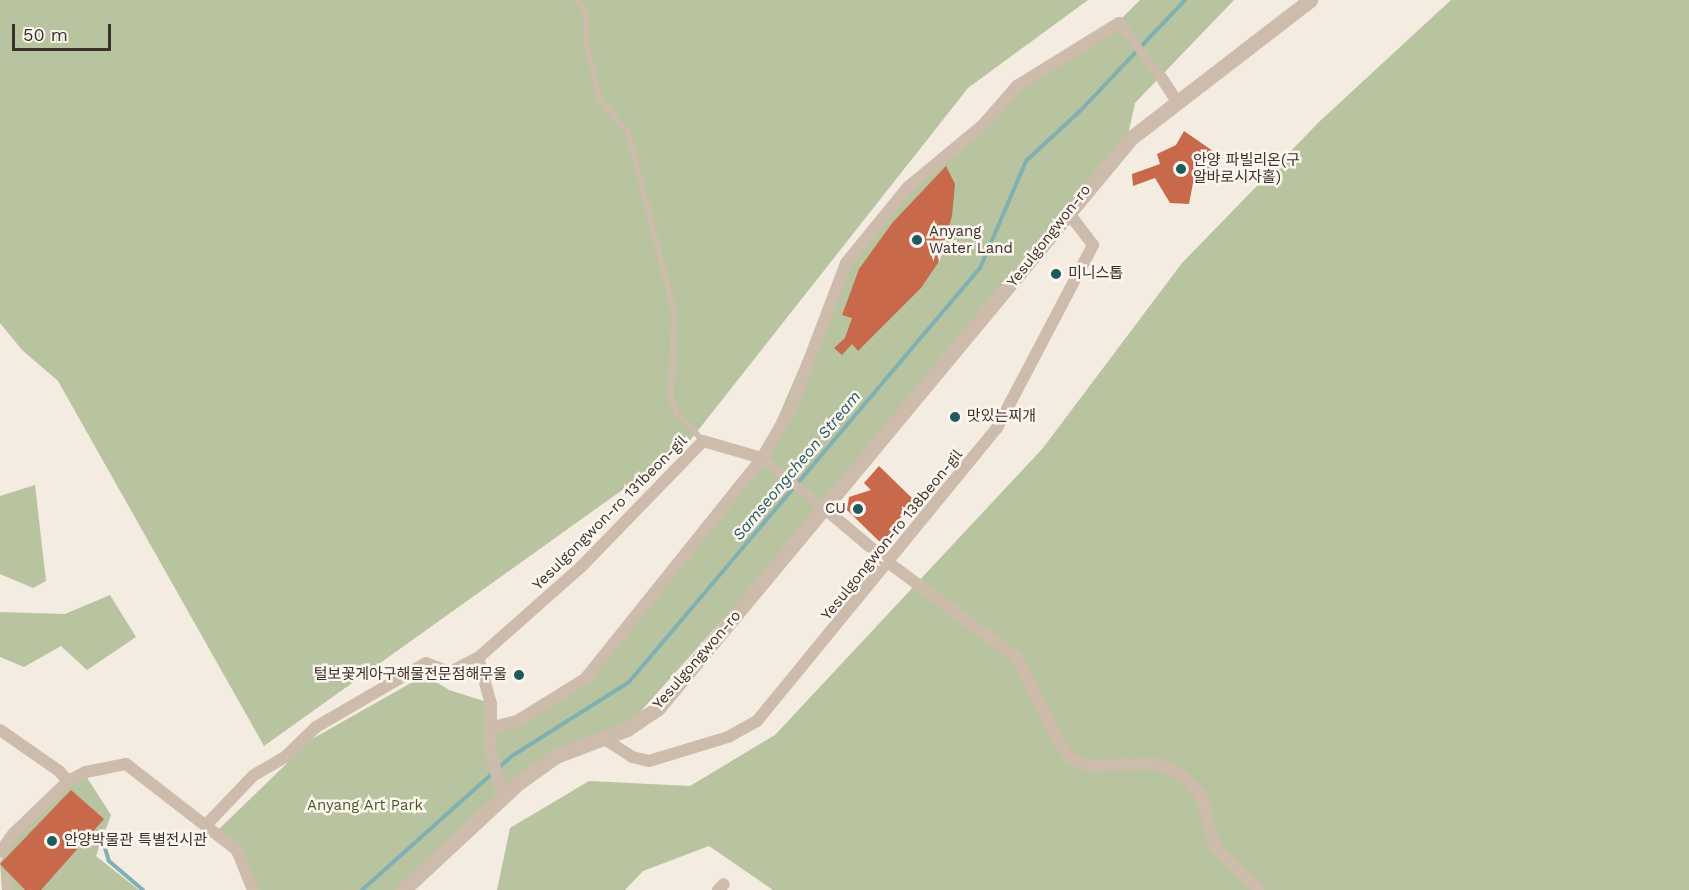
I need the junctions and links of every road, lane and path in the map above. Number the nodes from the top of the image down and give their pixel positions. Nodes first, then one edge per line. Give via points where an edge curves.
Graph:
1 (575, 0) edge
2 (1310, 0) edge
3 (1124, 30) joint
4 (1161, 78) joint
5 (1176, 100) junction
6 (1068, 212) junction
7 (703, 441) junction
8 (762, 458) junction
9 (818, 503) junction
10 (889, 563) junction
11 (478, 658) junction
12 (489, 728) junction
13 (0, 730) edge
14 (603, 738) junction
15 (68, 781) junction
16 (500, 790) junction
17 (206, 825) junction
18 (0, 852) edge
19 (5, 877) dead end
20 (8, 890) edge
21 (253, 890) edge
22 (403, 890) edge
23 (1260, 890) edge

1 - 7 lane, Yesulgongwon-ro 131beon-gil via 586,12 586,42 600,100 628,132 674,311 670,400
2 - 5 street, Yesulgongwon-ro
3 - 4 street
3 - 8 street via 1119,23 1017,86 983,125 908,187 846,263 791,408
4 - 5 street
5 - 6 street, Yesulgongwon-ro via 1131,138
6 - 9 street, Yesulgongwon-ro via 965,342
6 - 10 street, Yesulgongwon-ro 138beon-gil via 1093,245 997,428
7 - 8 street
7 - 11 street, Yesulgongwon-ro 131beon-gil via 581,567
8 - 9 street
8 - 12 street via 585,679 517,721
9 - 10 street
9 - 14 street, Yesulgongwon-ro via 658,708 627,729
10 - 14 street, Yesulgongwon-ro 138beon-gil via 756,721 728,737 649,761 632,757
10 - 23 street via 1017,658 1060,744 1071,758 1085,765 1160,764 1181,775 1201,795 1214,845
11 - 12 street via 491,704
11 - 17 street, Yesulgongwon-ro 131beon-gil via 450,672 426,663 316,727 285,757 254,775
12 - 16 street
13 - 15 street
14 - 16 street, Yesulgongwon-ro via 556,756
15 - 17 street via 86,772 126,765
15 - 18 street via 13,834
16 - 22 street, Yesulgongwon-ro
17 - 21 street via 237,850
19 - 20 street

